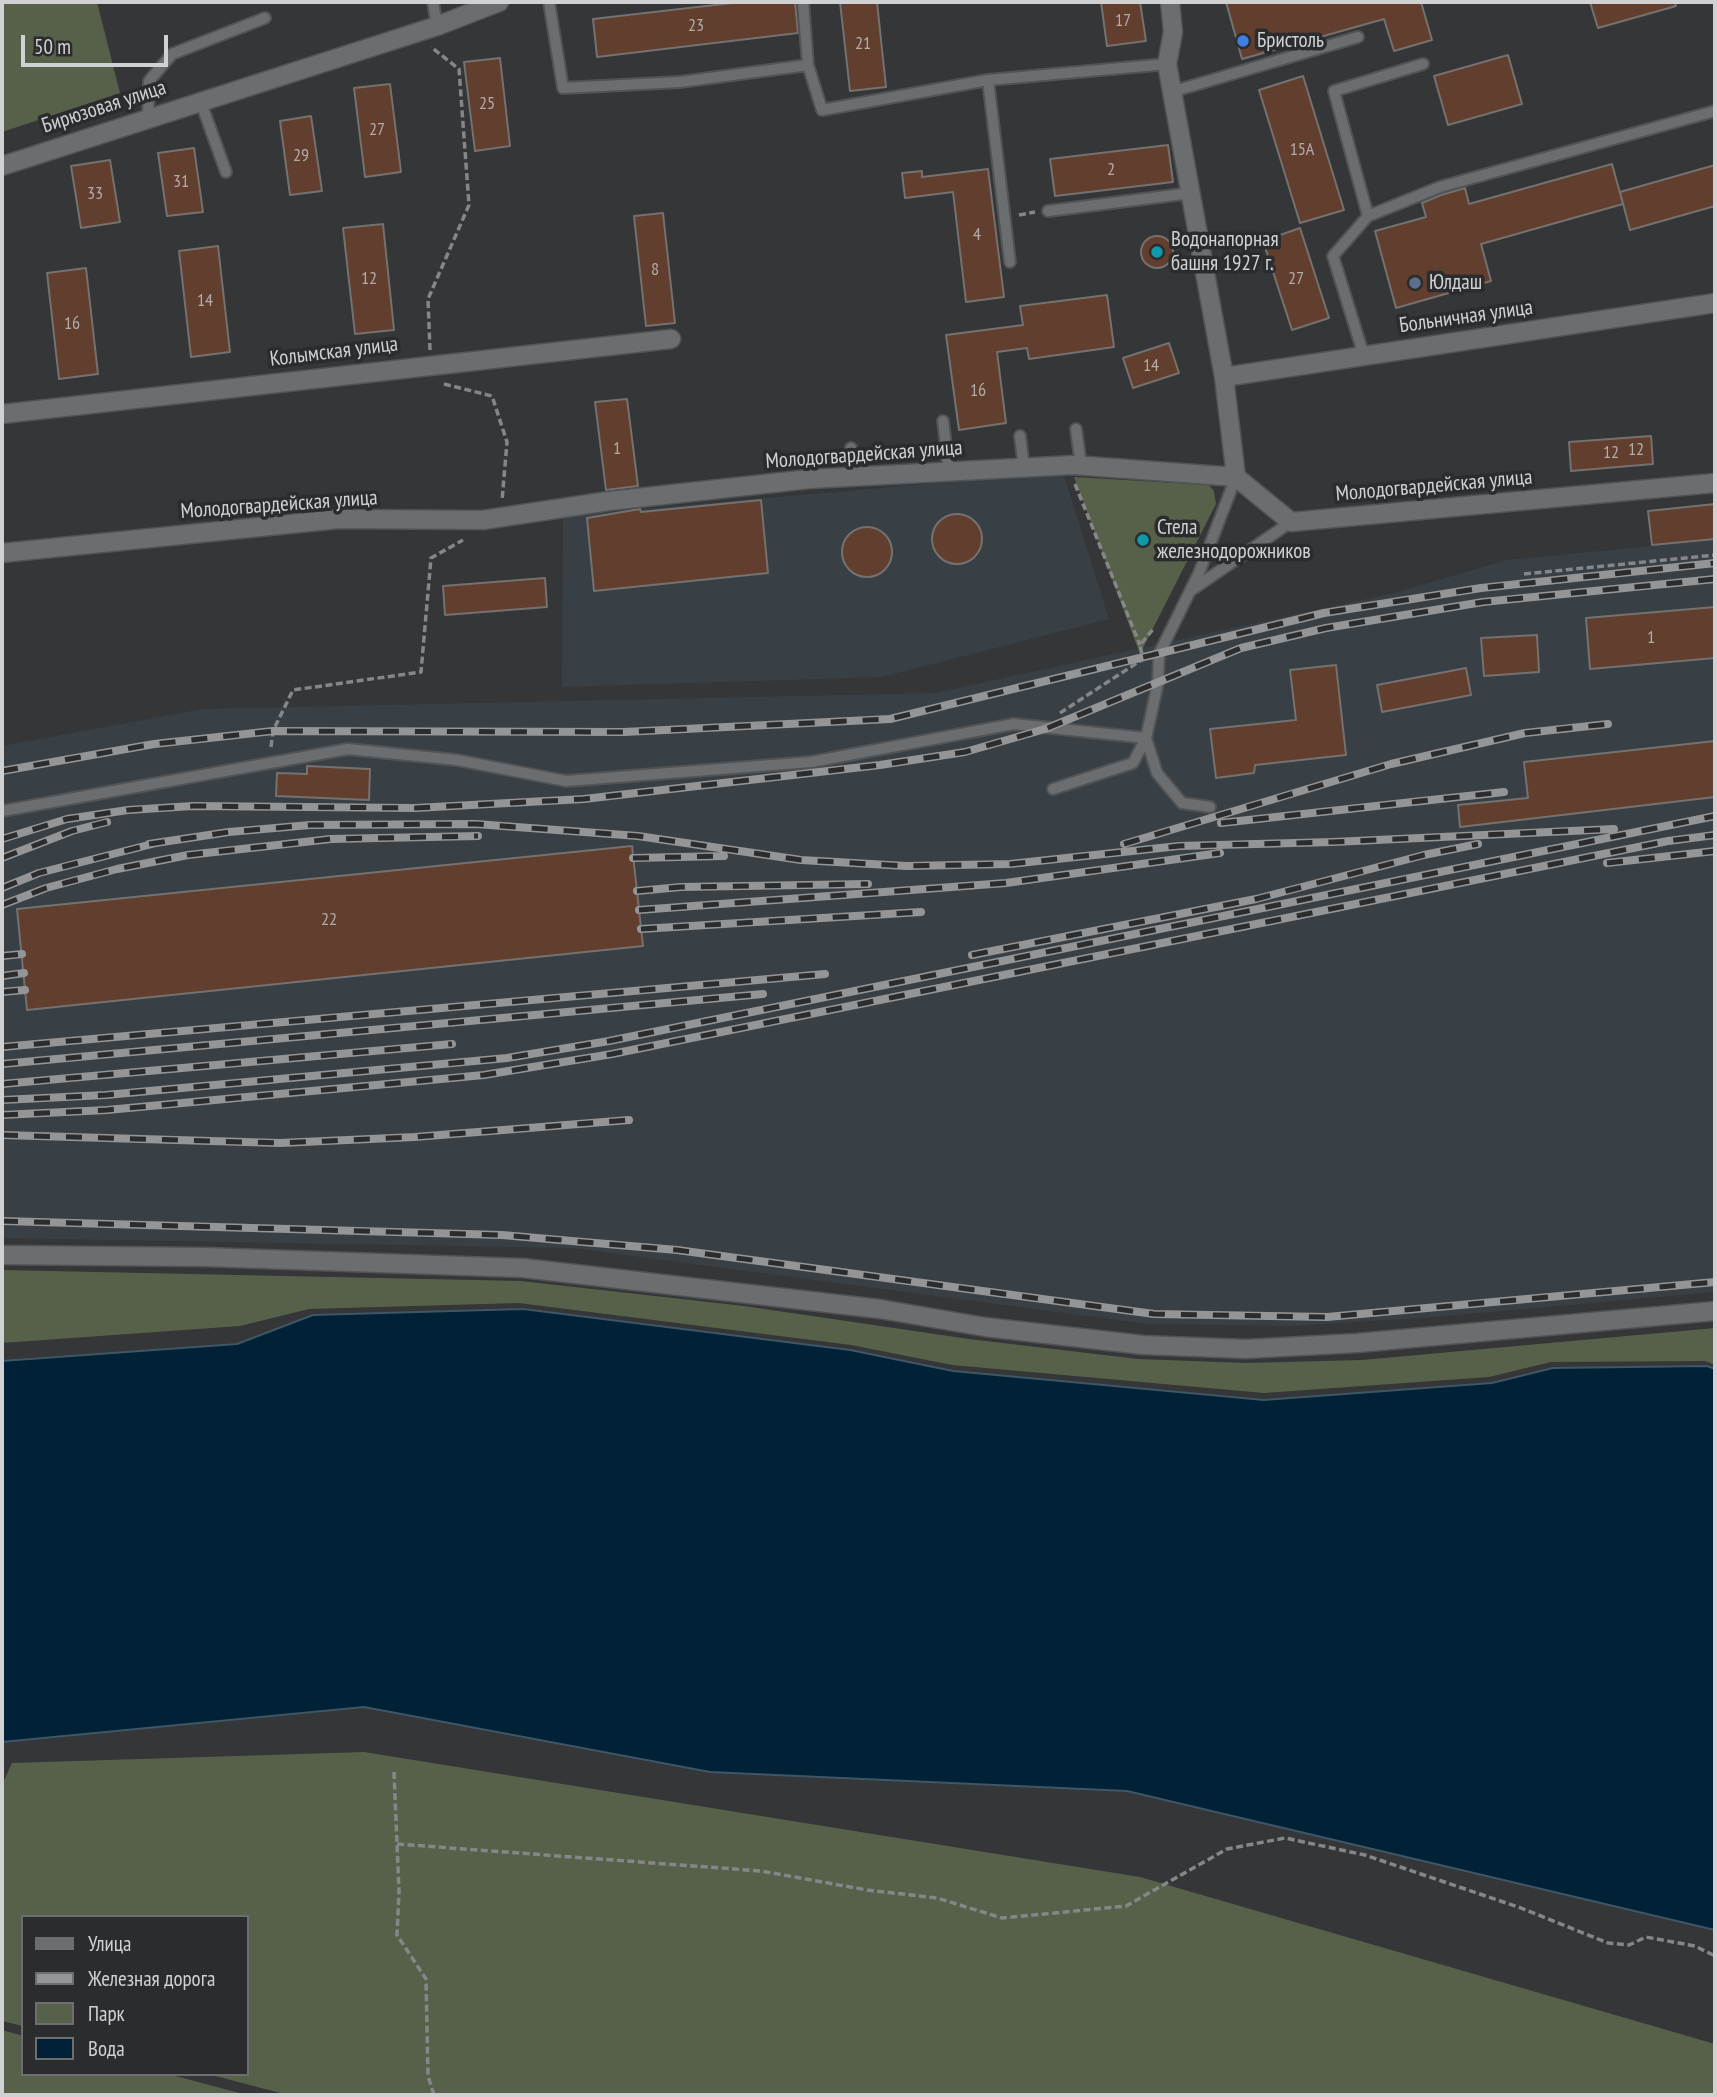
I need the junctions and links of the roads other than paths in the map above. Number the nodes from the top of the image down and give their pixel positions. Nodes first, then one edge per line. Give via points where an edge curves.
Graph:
1 (433, 2) edge
2 (499, 2) edge
3 (550, 2) edge
4 (803, 2) edge
5 (1170, 2) edge
6 (265, 18) dead end
7 (437, 26) junction
8 (1358, 37) dead end
9 (1167, 64) junction
10 (1423, 64) dead end
11 (808, 65) junction
12 (988, 80) junction
13 (1171, 92) junction
14 (200, 100) junction
15 (1715, 111) edge
16 (148, 117) junction
17 (2, 166) edge
18 (226, 172) dead end
19 (1191, 193) junction
20 (1048, 211) road end
21 (1368, 216) junction
22 (1010, 262) dead end
23 (1715, 303) edge
24 (671, 338) dead end
25 (1364, 356) junction
26 (1224, 377) junction
27 (2, 414) edge
28 (943, 421) dead end
29 (1076, 429) dead end
30 (1020, 436) dead end
31 (851, 448) dead end
32 (1074, 466) junction
33 (1024, 468) junction
34 (949, 471) junction
35 (855, 476) junction
36 (1236, 477) junction
37 (1711, 479) edge
38 (1292, 522) junction
39 (2, 553) edge
40 (1190, 590) junction
41 (1146, 738) junction
42 (1053, 789) dead end
43 (1210, 807) dead end
44 (2, 811) edge
45 (2, 1255) edge
46 (1715, 1311) edge

1 - 7 lane
2 - 7 street, Бирюзовая улица
3 - 11 lane via 563,89 680,82
4 - 11 lane
5 - 9 street via 1173,32
6 - 16 lane via 172,54 149,81
7 - 14 street, Бирюзовая улица
8 - 13 lane
9 - 12 lane
9 - 13 street
10 - 21 lane via 1334,91
11 - 12 lane via 822,110
12 - 22 lane
13 - 19 street
14 - 16 street, Бирюзовая улица
14 - 18 lane
15 - 21 lane via 1440,187
16 - 17 street, Бирюзовая улица
19 - 20 lane
19 - 26 street
21 - 25 lane via 1333,256
23 - 25 street, Больничная улица
24 - 27 street, Колымская улица
25 - 26 street, Больничная улица
26 - 36 street
28 - 34 lane
29 - 32 lane
30 - 33 lane
31 - 35 lane
32 - 33 street, Молодогвардейская улица
32 - 36 street, Молодогвардейская улица
33 - 34 street, Молодогвардейская улица
34 - 35 street, Молодогвардейская улица
35 - 39 street, Молодогвардейская улица via 483,520 339,519
36 - 38 street
36 - 40 lane
37 - 38 street, Молодогвардейская улица
38 - 40 lane
40 - 41 lane via 1159,654
41 - 42 lane via 1133,763
41 - 43 lane via 1157,774 1182,803
41 - 44 lane via 1014,724 811,762 566,781 457,760 348,749
45 - 46 street via 523,1268 1143,1345 1246,1349

